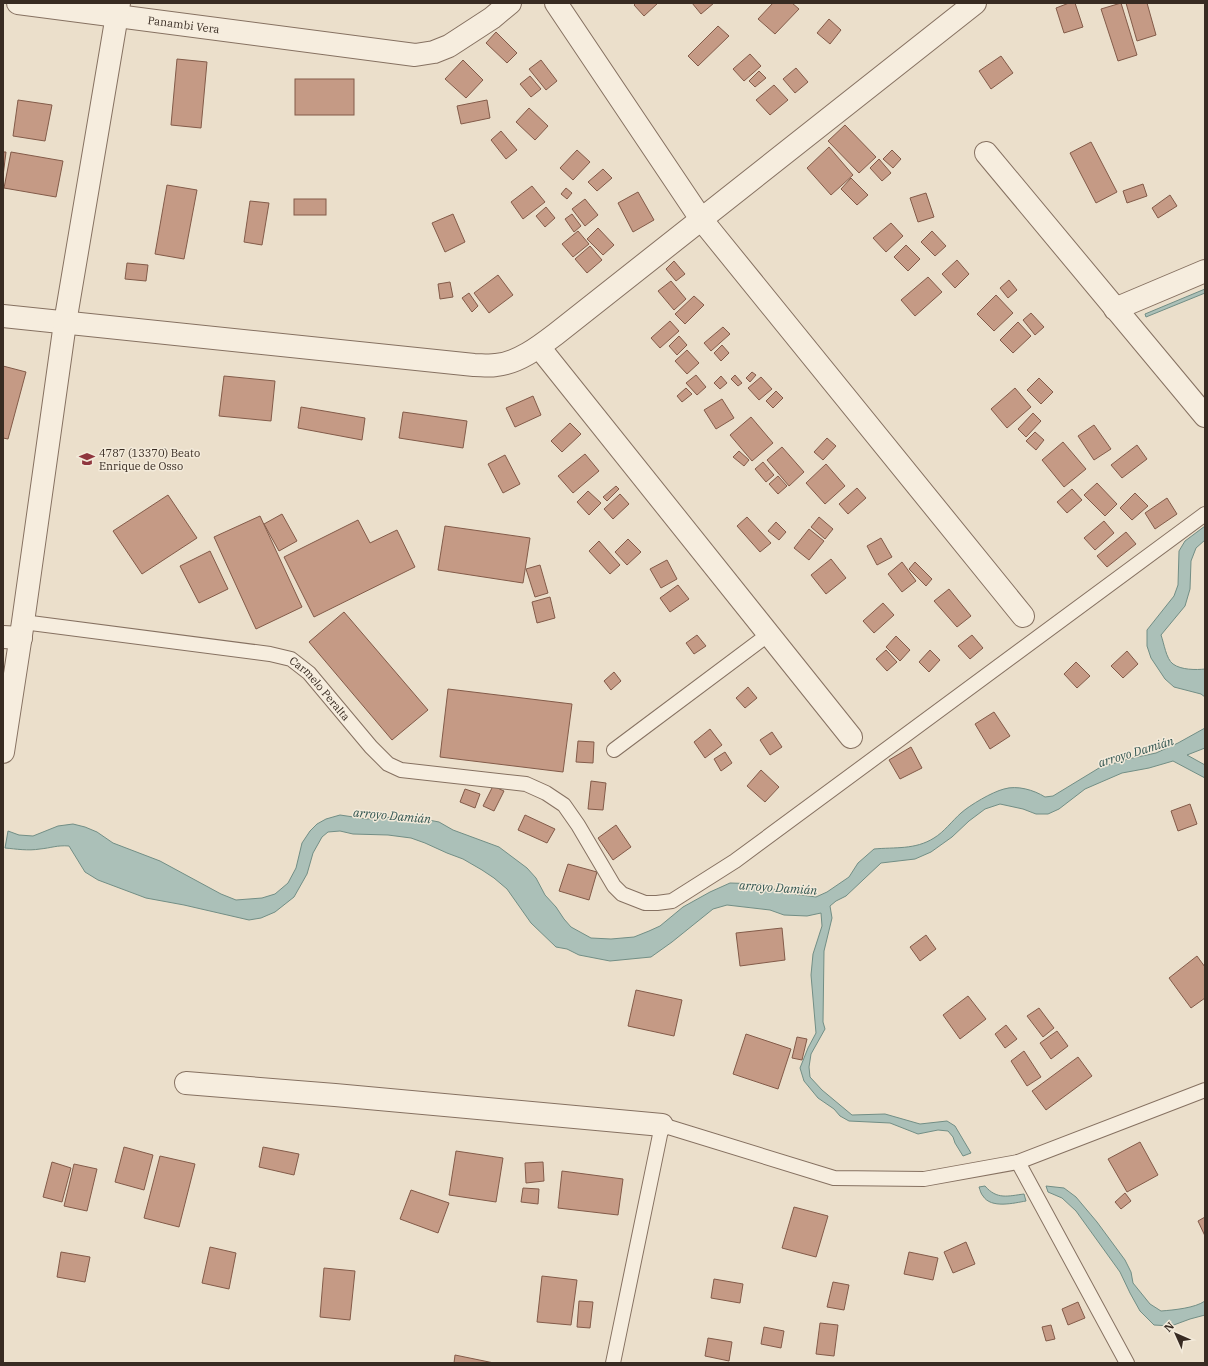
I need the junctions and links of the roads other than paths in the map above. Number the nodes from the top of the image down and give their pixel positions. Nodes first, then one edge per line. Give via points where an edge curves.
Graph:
1 (18, 3) edge
2 (510, 3) edge
3 (556, 3) edge
4 (975, 3) edge
5 (118, 9) edge
6 (986, 153) dead end
7 (701, 219) junction
8 (1205, 271) edge
9 (1115, 309) junction
10 (3, 316) edge
11 (66, 323) junction
12 (539, 347) junction
13 (1205, 416) edge
14 (1205, 514) edge
15 (1023, 616) dead end
16 (16, 632) edge
17 (769, 634) junction
18 (851, 737) dead end
19 (614, 750) dead end
20 (3, 752) edge
21 (186, 1083) dead end
22 (1205, 1090) edge
23 (662, 1125) junction
24 (1018, 1162) junction
25 (613, 1363) edge
26 (1127, 1363) edge

1 - 5 street, Panambi Vera
2 - 5 street, Panambi Vera via 449,46 415,55 348,47
3 - 7 street
4 - 7 street
5 - 11 street
6 - 9 street
7 - 12 street
7 - 15 street
8 - 9 street
9 - 13 street
10 - 11 street
11 - 12 street via 474,366 496,365 515,360
11 - 16 street
12 - 17 street
14 - 16 lane, Carmelo Peralta via 742,856 672,900 657,903 646,903 622,894 614,886 564,806 546,792 526,784 401,770 388,764 309,673 291,659 270,654
16 - 20 street
17 - 18 street
17 - 19 lane
21 - 23 street
22 - 24 lane
23 - 24 lane via 834,1178 924,1179
23 - 25 lane
24 - 26 lane

